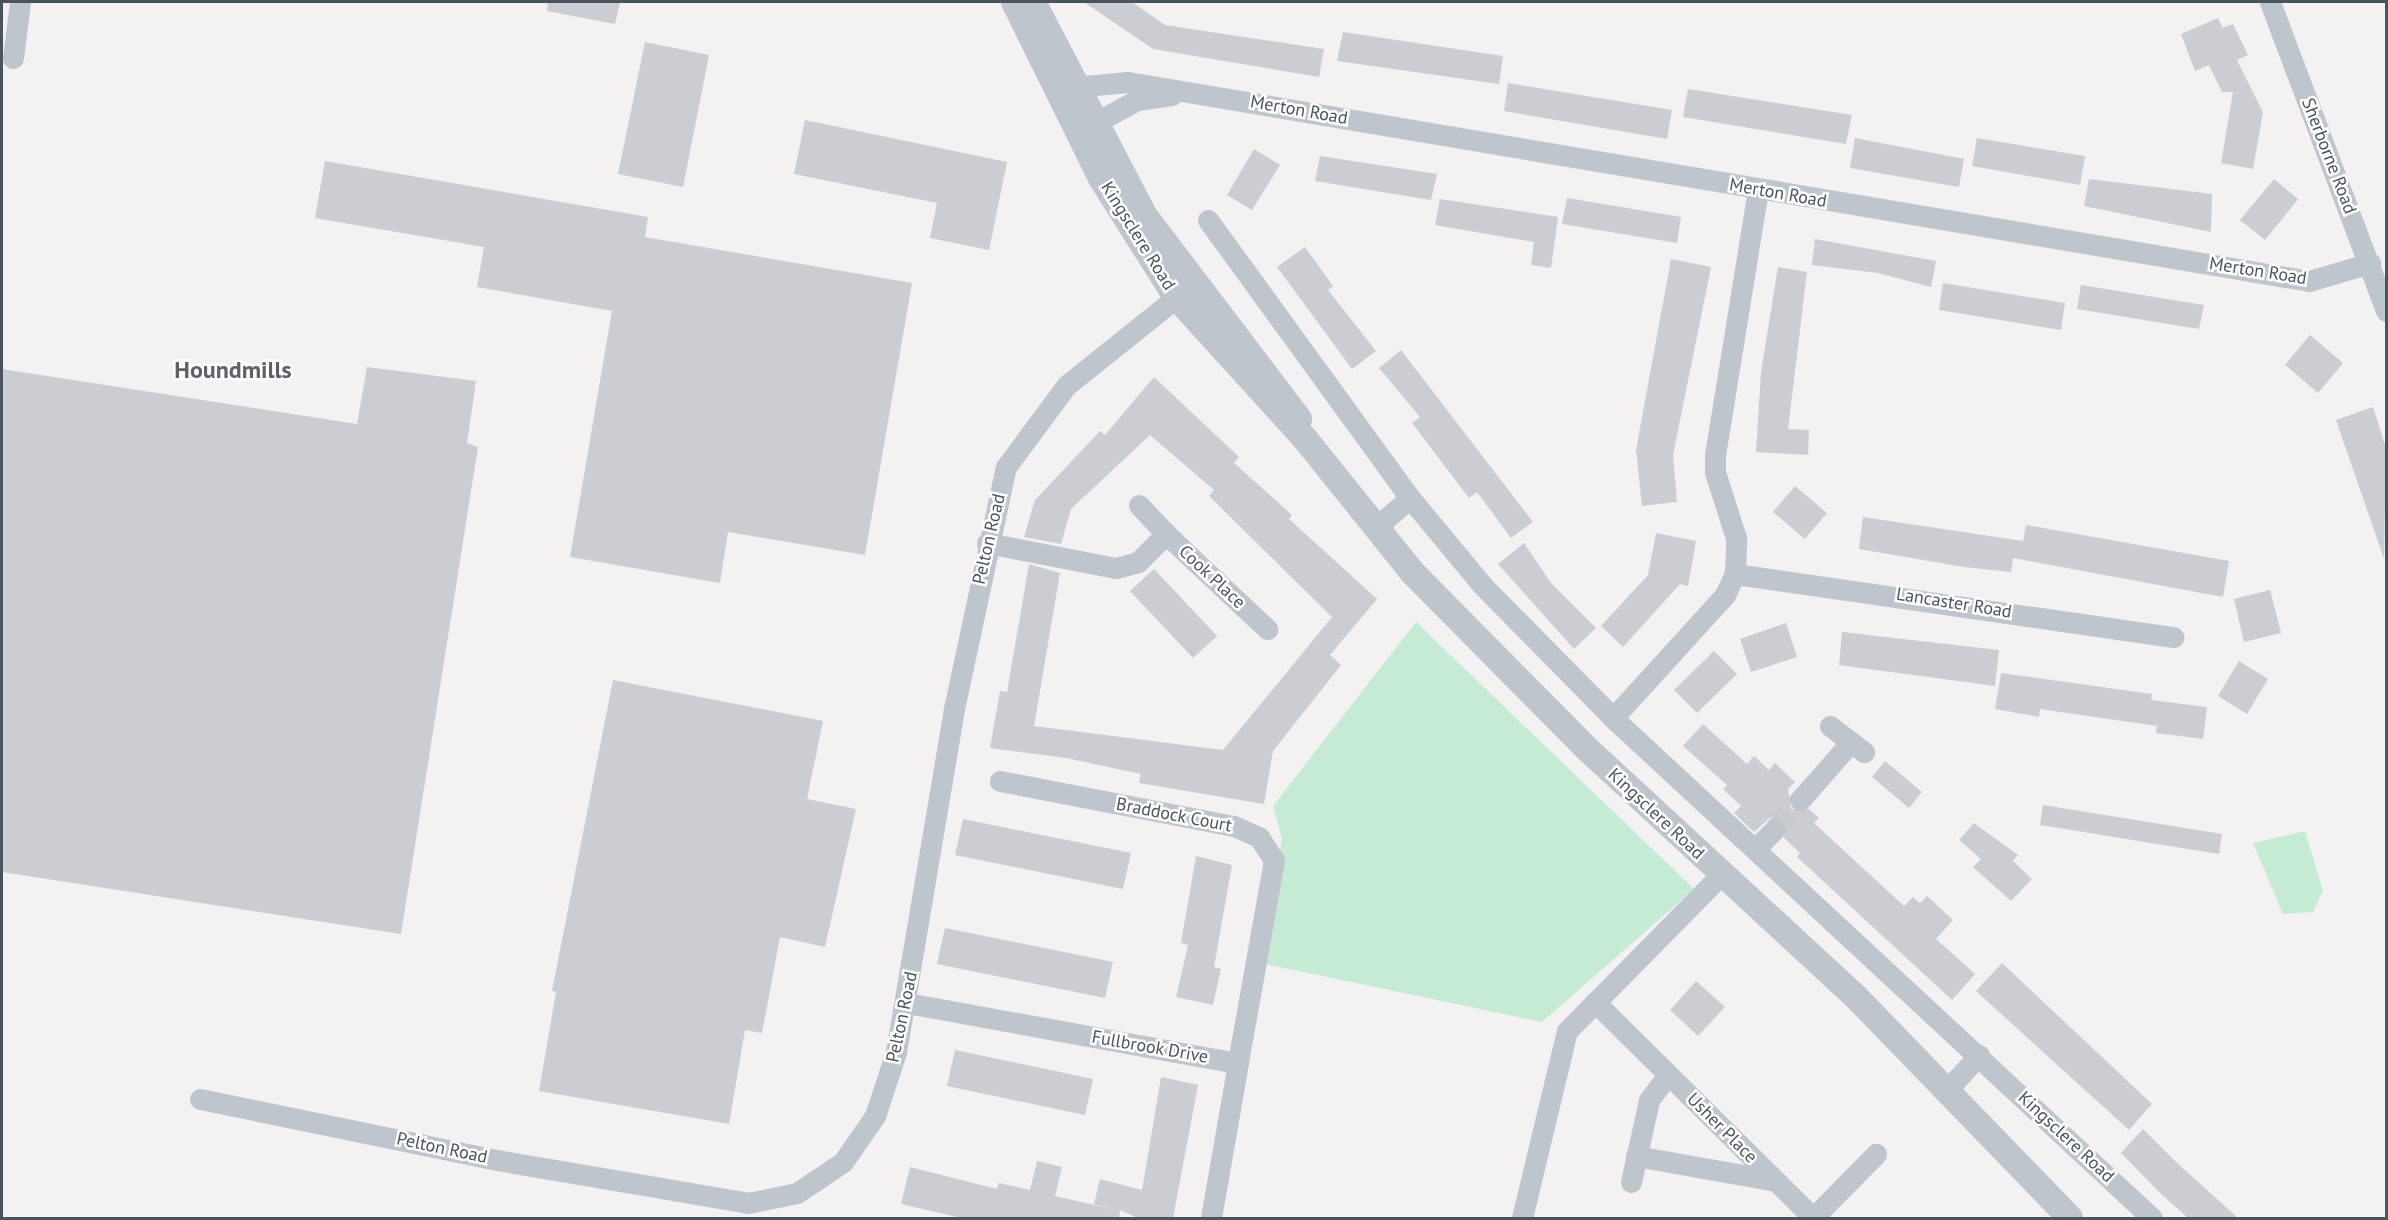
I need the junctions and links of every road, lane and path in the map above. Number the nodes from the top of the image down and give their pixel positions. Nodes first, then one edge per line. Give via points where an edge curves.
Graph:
1 (20, 2) edge
2 (1014, 2) edge
3 (1033, 2) edge
4 (2270, 2) edge
5 (13, 58) dead end
6 (1066, 86) junction
7 (1184, 94) junction
8 (1086, 127) junction
9 (1758, 189) junction
10 (1208, 220) dead end
11 (2370, 264) junction
12 (1184, 291) junction
13 (2386, 311) edge
14 (1410, 498) junction
15 (1139, 505) dead end
16 (1375, 528) junction
17 (1166, 534) junction
18 (987, 543) junction
19 (1735, 574) junction
20 (1267, 629) dead end
21 (2174, 636) dead end
22 (1613, 718) junction
23 (1830, 726) dead end
24 (1000, 781) dead end
25 (1800, 800) tunnel mouth
26 (1775, 829) tunnel mouth
27 (1757, 847) junction
28 (1722, 874) junction
29 (1595, 1002) junction
30 (907, 1003) junction
31 (1979, 1055) junction
32 (1238, 1063) junction
33 (1668, 1075) junction
34 (1948, 1089) junction
35 (200, 1099) dead end
36 (1876, 1154) dead end
37 (1636, 1156) junction
38 (1776, 1181) junction
39 (1631, 1182) dead end
40 (1210, 1218) edge
41 (1522, 1218) edge
42 (2070, 1218) edge
43 (2152, 1218) edge

1 - 5 street
2 - 6 street, Kingsclere Road
3 - 6 street, Kingsclere Road
4 - 11 street, Sherborne Road
6 - 7 street, Merton Road via 1128,82
6 - 8 street, Kingsclere Road
7 - 8 street, Merton Road via 1137,100
7 - 9 street, Merton Road
8 - 12 street, Kingsclere Road via 1145,216
9 - 11 street, Merton Road via 2309,280
9 - 19 street via 1715,455 1715,472 1736,538
10 - 14 street, Kingsclere Road
11 - 13 street, Sherborne Road
12 - 16 street, Kingsclere Road via 1248,345 1298,415 1306,440
12 - 18 street, Pelton Road via 1067,385 1041,414 1006,467
14 - 16 street
14 - 22 street, Kingsclere Road via 1484,586
15 - 17 street
16 - 28 street, Kingsclere Road via 1473,639
17 - 18 street, Cook Place via 1138,562 1116,568
17 - 20 street, Cook Place
18 - 30 street, Pelton Road
19 - 21 street, Lancaster Road
19 - 22 street via 1725,595
22 - 27 street, Kingsclere Road
23 - 25 street via 1858,747
24 - 32 street, Braddock Court via 1234,826 1258,837 1274,860
26 - 27 street
27 - 31 street, Kingsclere Road
28 - 29 street
28 - 34 street, Kingsclere Road
29 - 33 street, Usher Place
29 - 41 street via 1559,1046
30 - 32 street, Fullbrook Drive
30 - 35 street, Pelton Road via 875,1116 843,1162 798,1193 748,1203 497,1160
31 - 34 street
31 - 43 street, Kingsclere Road
32 - 40 street
33 - 37 street via 1649,1100
33 - 38 street, Usher Place
34 - 42 street, Kingsclere Road
36 - 38 street, Usher Place via 1813,1218
37 - 38 street, Usher Place
37 - 39 street

